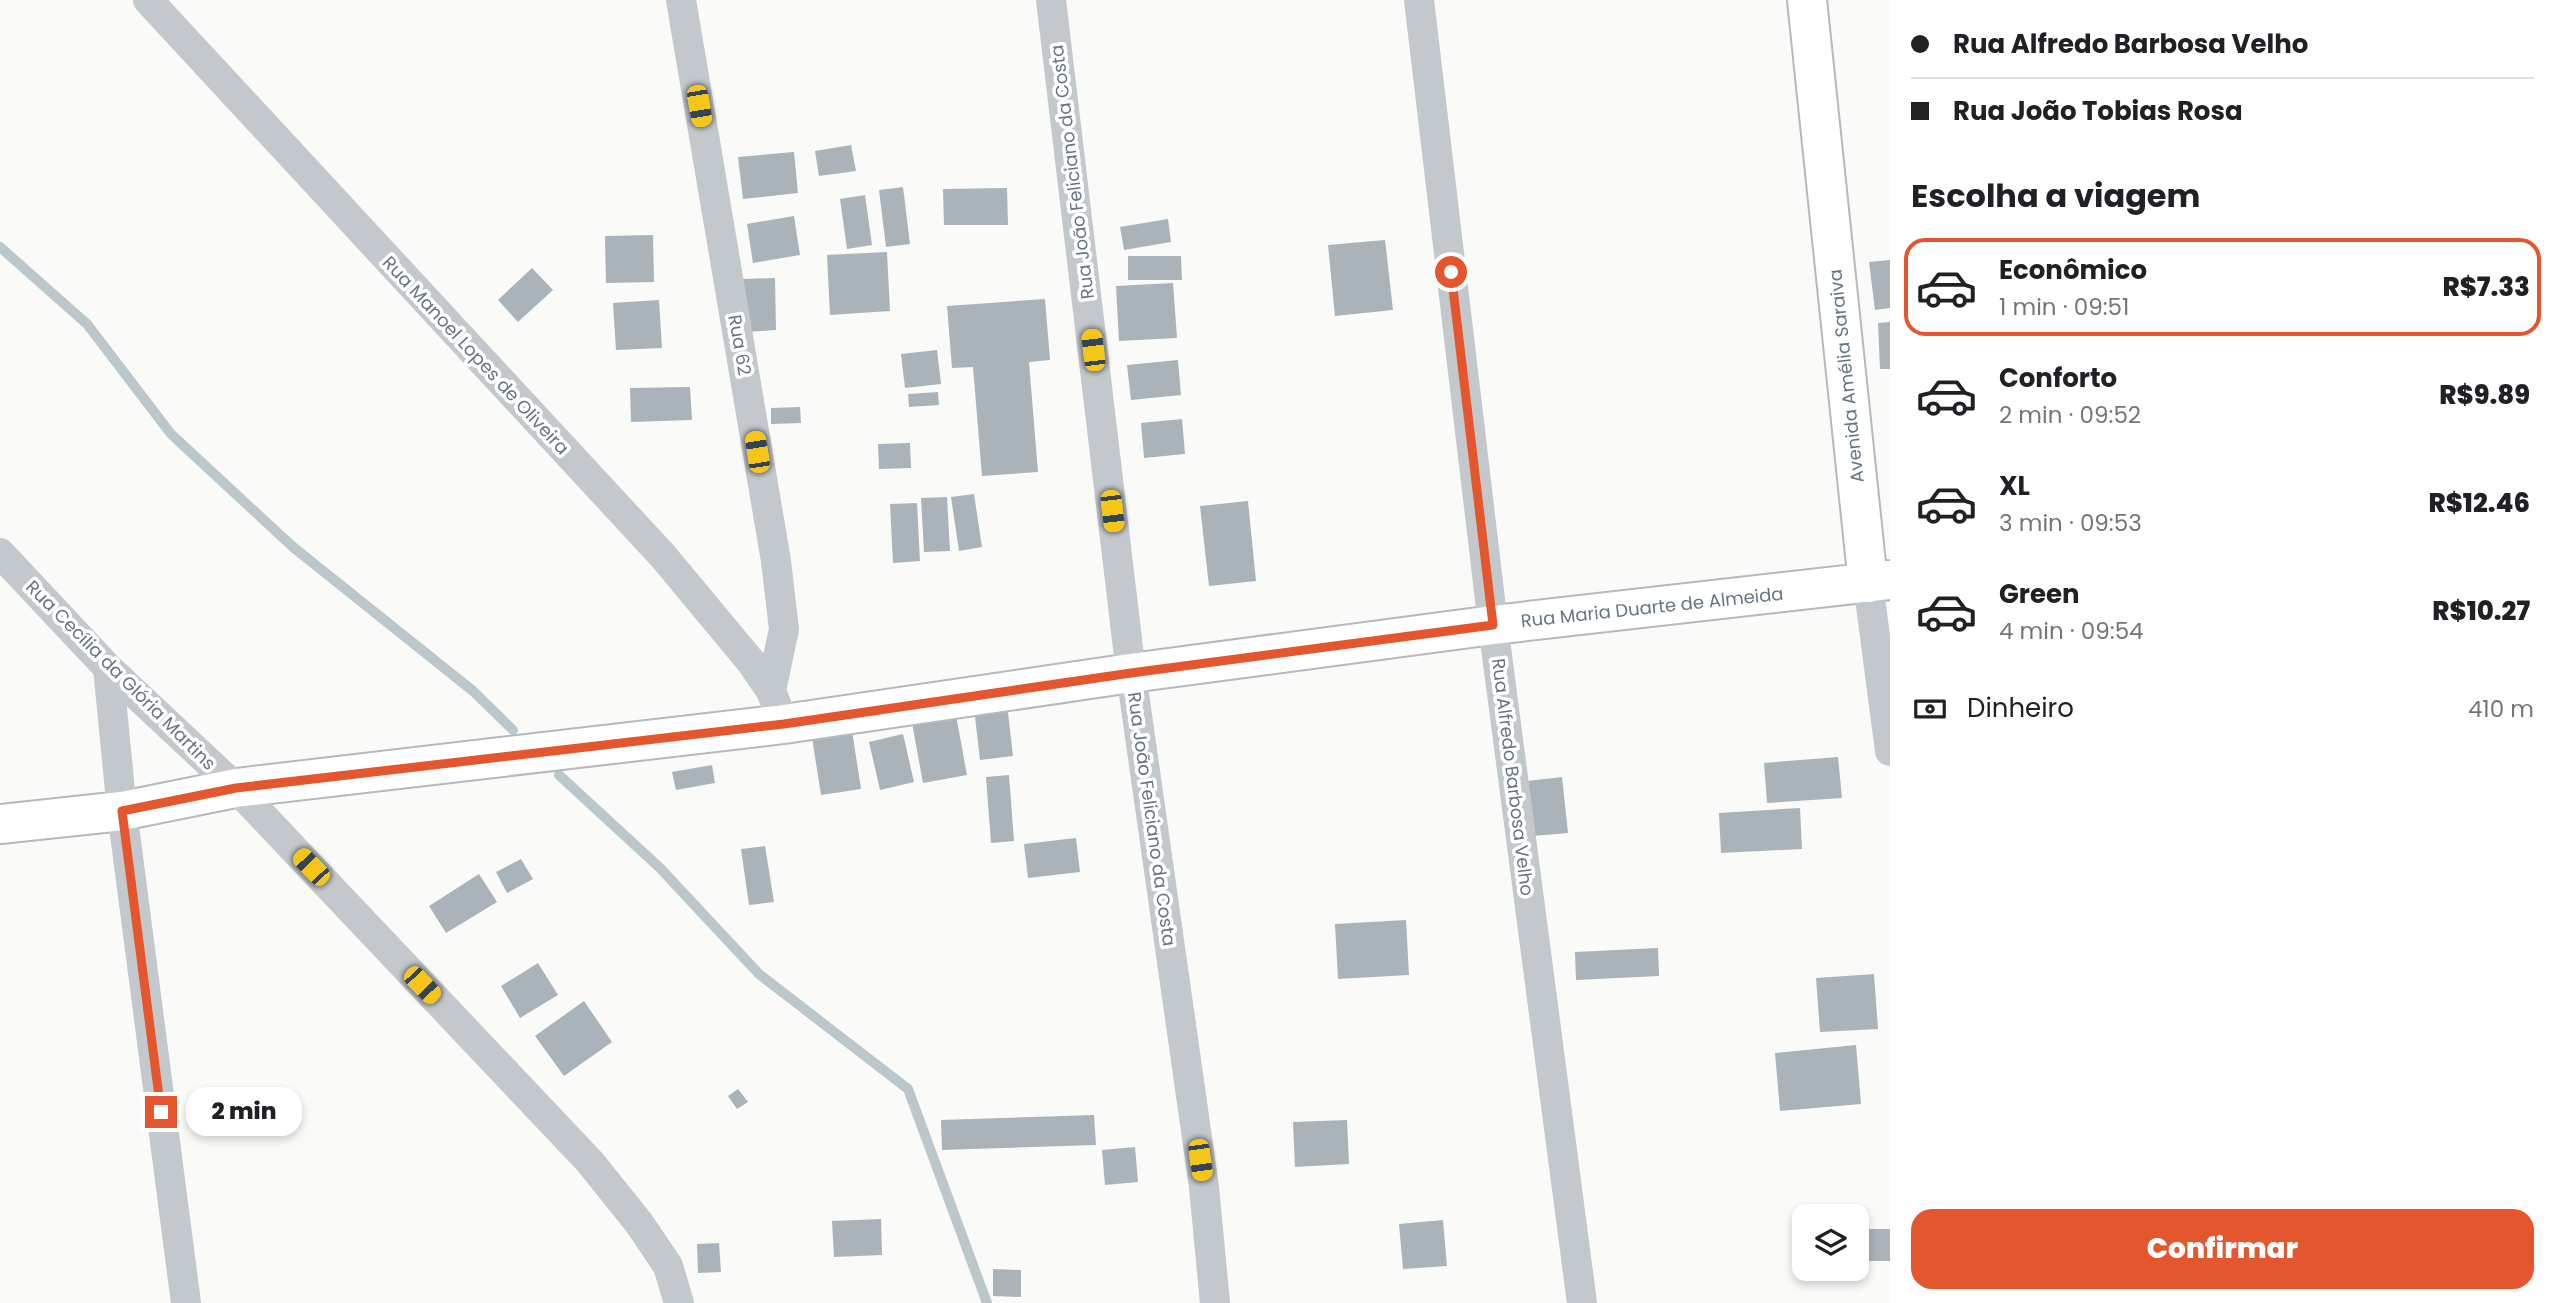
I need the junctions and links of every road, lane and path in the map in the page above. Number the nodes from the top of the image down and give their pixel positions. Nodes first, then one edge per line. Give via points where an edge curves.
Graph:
1 (148, 0) edge
2 (681, 0) edge
3 (1051, 0) edge
4 (1419, 0) edge
5 (1807, 0) edge
6 (0, 553) edge
7 (1879, 581) edge
8 (1493, 625) junction
9 (108, 667) junction
10 (1131, 673) junction
11 (778, 707) junction
12 (1890, 751) edge
13 (236, 788) junction
14 (122, 811) junction
15 (0, 824) edge
16 (187, 1303) edge
17 (679, 1303) edge
18 (1215, 1303) edge
19 (1582, 1303) edge

1 - 11 street, Rua Manoel Lopes de Oliveira via 663,556 752,663
2 - 11 street, Rua 62 via 776,561 784,629
3 - 10 street, Rua João Feliciano da Costa
4 - 8 street, Rua Alfredo Barbosa Velho
5 - 7 street, Avenida Amélia Saraiva
6 - 9 street, Rua Cecília da Glória Martins
7 - 8 street, Rua Maria Duarte de Almeida
7 - 12 street, Avenida Amélia Saraiva
8 - 10 street, Rua Maria Duarte de Almeida
8 - 19 street, Rua Alfredo Barbosa Velho
9 - 13 street, Rua Cecília da Glória Martins
9 - 14 street
10 - 11 street, Rua Maria Duarte de Almeida
10 - 18 street, Rua João Feliciano da Costa via 1204,1187
11 - 13 street, Rua Maria Duarte de Almeida
13 - 14 street, Rua Maria Duarte de Almeida
13 - 17 street, Rua Cecília da Glória Martins via 590,1161 668,1266
14 - 15 street, Rua Maria Duarte de Almeida
14 - 16 street

